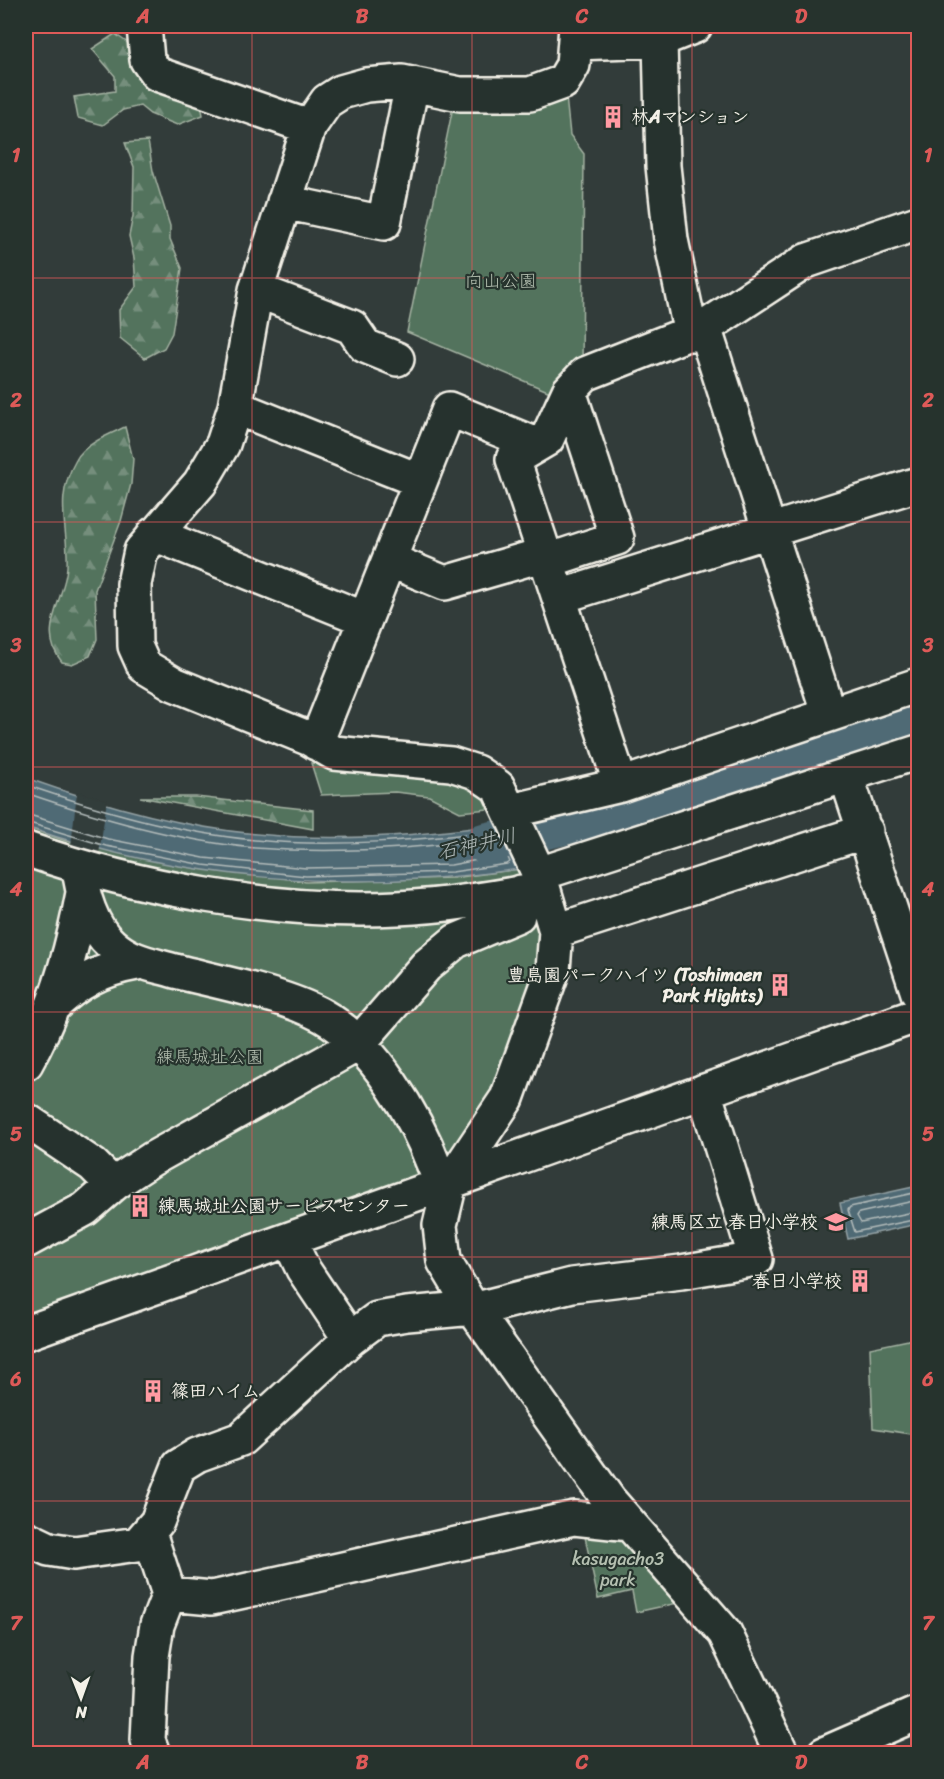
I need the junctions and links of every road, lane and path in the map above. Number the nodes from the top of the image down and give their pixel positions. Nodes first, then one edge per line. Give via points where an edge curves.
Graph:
1 (144, 26) edge
2 (695, 26) edge
3 (576, 34) edge
4 (660, 40) junction
5 (411, 84) junction
6 (309, 127) junction
7 (284, 202) junction
8 (918, 224) edge
9 (256, 290) junction
10 (698, 330) junction
11 (397, 359) dead end
12 (568, 391) junction
13 (235, 407) junction
14 (537, 444) junction
15 (420, 481) junction
16 (918, 484) edge
17 (769, 533) junction
18 (154, 534) junction
19 (546, 557) junction
20 (388, 560) junction
21 (559, 597) junction
22 (365, 619) junction
23 (918, 685) edge
24 (829, 716) junction
25 (316, 743) junction
26 (918, 752) edge
27 (846, 775) junction
28 (621, 785) junction
29 (512, 811) junction
30 (866, 831) junction
31 (26, 849) edge
32 (81, 880) junction
33 (534, 885) junction
34 (556, 931) junction
35 (137, 963) junction
36 (918, 993) edge
37 (52, 1007) junction
38 (918, 1015) edge
39 (358, 1044) junction
40 (26, 1063) edge
41 (704, 1091) junction
42 (26, 1120) edge
43 (443, 1175) junction
44 (113, 1185) junction
45 (289, 1240) junction
46 (26, 1241) edge
47 (471, 1306) junction
48 (26, 1333) edge
49 (350, 1339) junction
50 (630, 1524) junction
51 (149, 1533) junction
52 (26, 1538) edge
53 (169, 1594) junction
54 (918, 1713) edge
55 (153, 1754) edge
56 (782, 1754) edge
57 (824, 1754) edge

1 - 6 street via 147,60 157,74
2 - 4 street
3 - 4 street
3 - 5 street via 573,65 563,82 530,94 460,93
4 - 10 street via 663,166 670,240
5 - 6 street via 366,84 341,92 327,101
5 - 7 street via 384,223
6 - 7 street
7 - 9 street
8 - 10 street via 807,261
9 - 11 street via 352,327 365,346
9 - 13 street
10 - 12 street via 585,374
10 - 17 street
12 - 14 street via 547,439
12 - 19 street via 617,538
13 - 15 street
13 - 18 street via 214,463
14 - 15 street via 449,409
14 - 19 street via 513,459
15 - 20 street
16 - 17 street
17 - 21 street
17 - 24 street
18 - 22 street
18 - 25 street via 141,550 134,584 135,646 144,666 174,684
19 - 20 street via 445,583
19 - 21 street
20 - 22 street
21 - 28 street
22 - 25 street
23 - 24 street
24 - 28 street
25 - 29 street via 334,753 451,764 476,772 498,787
26 - 27 street
27 - 30 street
27 - 33 street
28 - 29 street
29 - 33 street
30 - 34 street
30 - 36 street
31 - 32 street
32 - 33 street via 302,905 395,908 468,903
32 - 35 street via 92,915 111,945
32 - 37 street via 75,934
33 - 34 street
33 - 39 street via 518,915 456,941 426,966
34 - 43 street via 553,970 507,1098
35 - 37 street via 94,974
35 - 39 street via 285,1001 323,1016
37 - 40 street
38 - 41 street
39 - 43 street via 420,1128
39 - 44 street via 156,1156
41 - 43 street
41 - 47 street via 756,1259 572,1285 485,1307
42 - 44 street via 93,1165
43 - 45 street
43 - 47 street via 440,1225 444,1261
44 - 46 street via 85,1209
45 - 48 street
45 - 49 street via 303,1269
47 - 49 street via 377,1319
47 - 50 street
49 - 51 street via 241,1439 179,1466
50 - 53 street via 574,1518 212,1598
50 - 56 street via 725,1634
51 - 52 street via 138,1544 91,1553 49,1549
51 - 53 street
53 - 55 street via 157,1625 152,1656 148,1740
54 - 57 street

